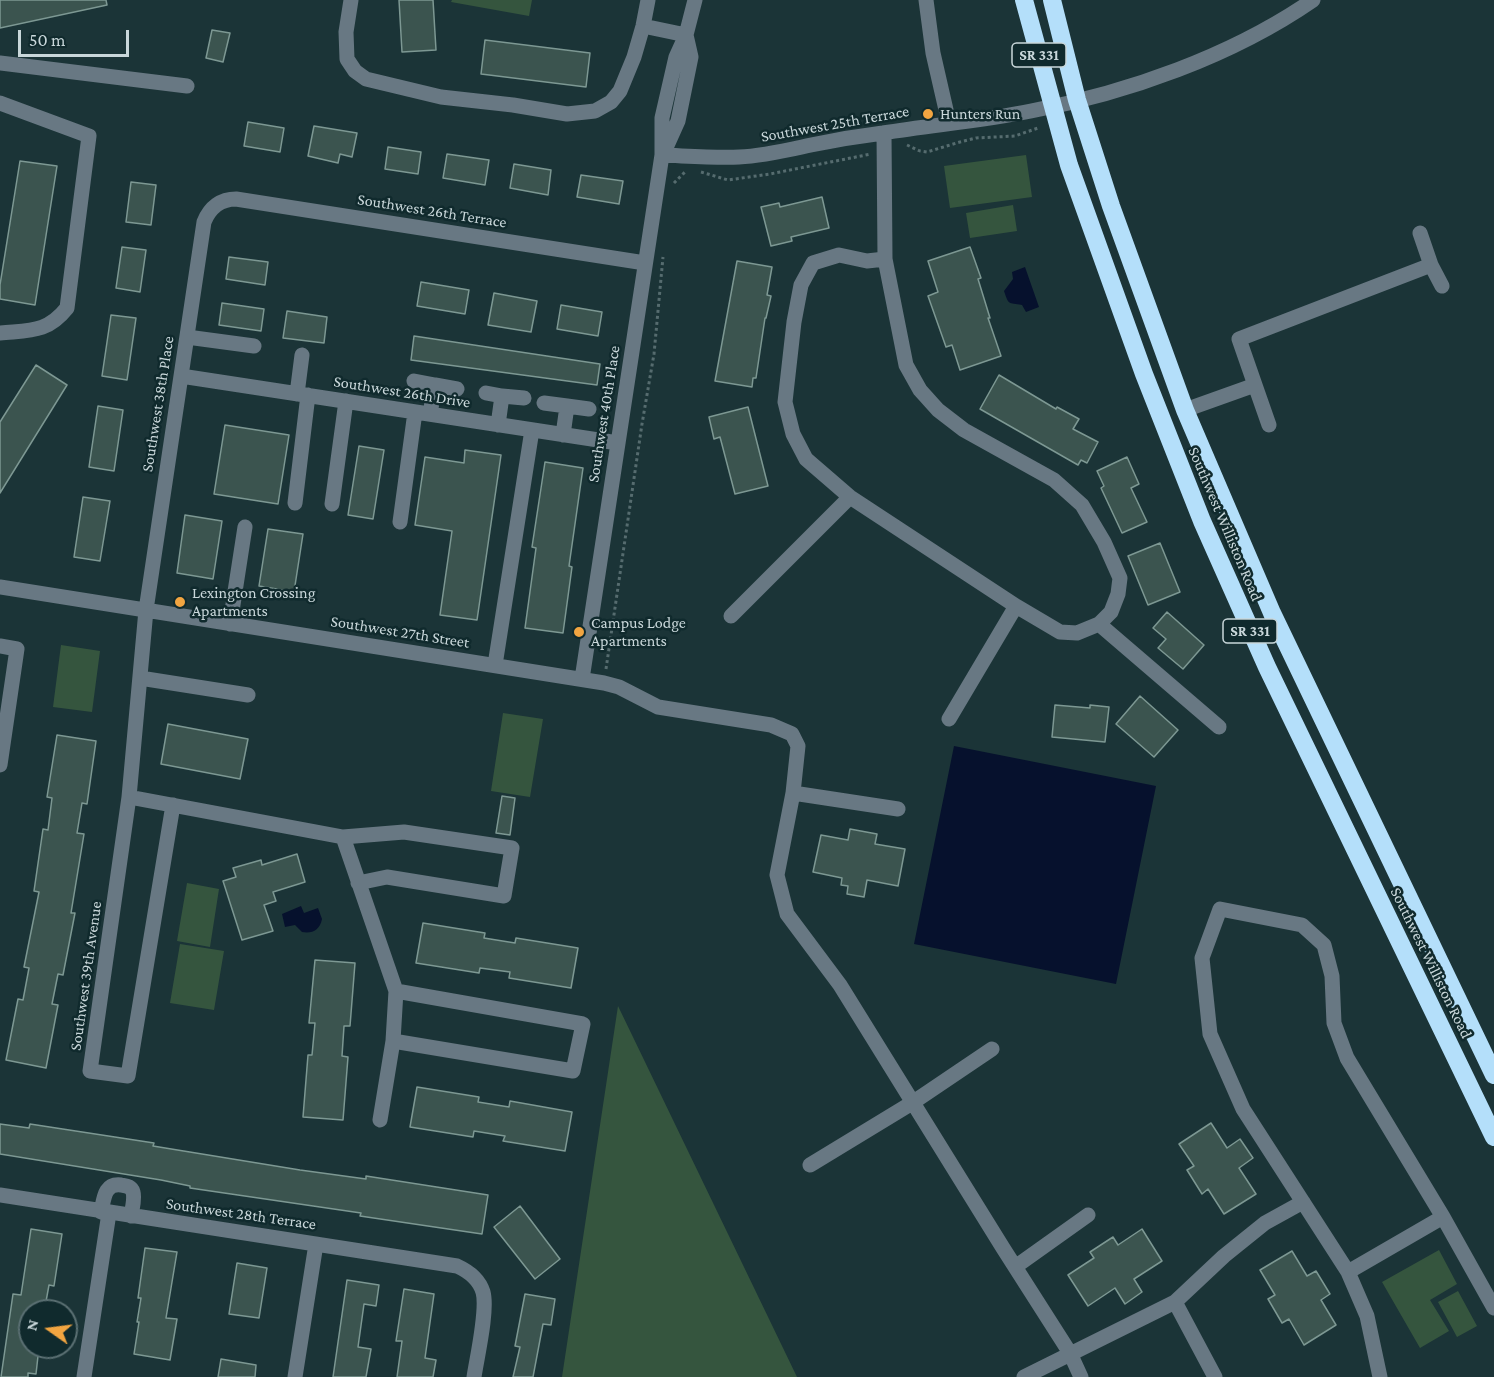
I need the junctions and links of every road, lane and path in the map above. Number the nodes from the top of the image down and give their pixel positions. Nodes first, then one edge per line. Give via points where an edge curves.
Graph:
1 (351, 0) edge
2 (648, 0) edge
3 (695, 0) edge
4 (926, 0) edge
5 (1024, 0) edge
6 (1052, 0) edge
7 (1313, 0) edge
8 (644, 26) junction
9 (686, 35) junction
10 (0, 63) edge
11 (187, 86) dead end
12 (1077, 100) junction
13 (0, 103) edge
14 (1052, 107) junction
15 (949, 123) junction
16 (1038, 128) dead end
17 (884, 133) junction
18 (905, 145) dead end
19 (873, 153) dead end
20 (662, 155) junction
21 (692, 169) dead end
22 (697, 171) dead end
23 (671, 186) dead end
24 (215, 206) joint
25 (1420, 233) dead end
26 (663, 248) dead end
27 (885, 259) junction
28 (645, 263) junction
29 (1431, 265) junction
30 (1442, 286) dead end
31 (0, 333) edge
32 (187, 337) junction
33 (254, 346) dead end
34 (302, 355) dead end
35 (181, 376) junction
36 (414, 381) dead end
37 (435, 385) junction
38 (1254, 385) junction
39 (457, 389) dead end
40 (486, 393) dead end
41 (302, 394) junction
42 (502, 396) junction
43 (524, 398) dead end
44 (346, 401) junction
45 (544, 403) dead end
46 (567, 406) junction
47 (589, 409) dead end
48 (1185, 410) junction
49 (422, 413) junction
50 (498, 425) junction
51 (1269, 425) dead end
52 (532, 430) junction
53 (563, 435) junction
54 (618, 443) junction
55 (850, 497) junction
56 (295, 503) dead end
57 (332, 504) dead end
58 (400, 522) dead end
59 (245, 527) dead end
60 (0, 587) edge
61 (1016, 606) junction
62 (146, 610) junction
63 (731, 616) dead end
64 (230, 624) junction
65 (1099, 624) junction
66 (0, 646) edge
67 (495, 665) junction
68 (606, 672) dead end
69 (140, 678) junction
70 (582, 679) junction
71 (248, 695) dead end
72 (949, 718) dead end
73 (1219, 728) dead end
74 (0, 765) edge
75 (793, 792) junction
76 (129, 797) junction
77 (173, 805) junction
78 (898, 809) dead end
79 (343, 837) junction
80 (358, 883) junction
81 (396, 991) junction
82 (393, 1041) junction
83 (992, 1049) dead end
84 (1494, 1075) edge
85 (912, 1103) junction
86 (380, 1120) dead end
87 (1494, 1137) edge
88 (810, 1165) dead end
89 (0, 1195) edge
90 (1303, 1202) junction
91 (105, 1213) junction
92 (1088, 1215) dead end
93 (131, 1216) junction
94 (1443, 1217) junction
95 (316, 1244) junction
96 (1015, 1267) junction
97 (1348, 1272) junction
98 (1175, 1302) junction
99 (1494, 1308) edge
100 (1070, 1353) junction
101 (84, 1377) edge
102 (295, 1377) edge
103 (474, 1377) edge
104 (1024, 1377) edge
105 (1081, 1377) edge
106 (1215, 1377) edge
107 (1380, 1377) edge

1 - 8 street via 347,59 366,79 441,97 567,114 595,111 611,102 620,91
2 - 8 street
3 - 9 street, Southwest 40th Place
4 - 15 street
5 - 14 highway, Southwest Williston Road / SR 331
6 - 12 highway, Southwest Williston Road / SR 331
7 - 12 street, Southwest 25th Terrace via 1226,49 1158,76
8 - 9 street
9 - 20 street, Southwest 40th Place via 675,57 662,118
10 - 11 street
12 - 14 street, Southwest 25th Terrace
12 - 48 highway, Southwest Williston Road / SR 331
13 - 31 street via 89,136 67,308 56,322 40,329
14 - 15 street, Southwest 25th Terrace
14 - 87 highway, Southwest Williston Road / SR 331 via 1144,374 1237,602
15 - 17 street, Southwest 25th Terrace
16 - 18 path via 1015,136 976,138 927,152
17 - 20 street, Southwest 25th Terrace via 740,157
17 - 27 street
19 - 22 path via 728,180
20 - 28 street, Southwest 40th Place
21 - 23 path via 681,174
24 - 28 street, Southwest 26th Terrace via 236,199
24 - 32 street, Southwest 38th Place via 204,222
25 - 29 street
26 - 68 path via 654,354
27 - 55 street via 867,261 839,255 813,263 801,285 794,322 785,402 793,434 806,459
27 - 65 street via 906,365 920,390 938,410 964,429 1054,480 1082,505 1104,542 1120,578 1111,612
28 - 54 street, Southwest 40th Place
29 - 30 street
29 - 38 street via 1239,339
32 - 33 street
32 - 35 street, Southwest 38th Place
34 - 41 street
35 - 41 street, Southwest 26th Drive
35 - 62 street, Southwest 38th Place
36 - 37 street
37 - 39 street
37 - 49 street
38 - 48 street
38 - 51 street
40 - 42 street
41 - 44 street, Southwest 26th Drive
41 - 56 street
42 - 43 street
42 - 50 street
44 - 49 street, Southwest 26th Drive
44 - 57 street
45 - 46 street
46 - 47 street
46 - 53 street
48 - 84 highway, Southwest Williston Road / SR 331 via 1276,623
49 - 50 street, Southwest 26th Drive
49 - 58 street
50 - 52 street, Southwest 26th Drive
52 - 53 street, Southwest 26th Drive
52 - 67 street
53 - 54 street, Southwest 26th Drive
54 - 70 street, Southwest 40th Place
55 - 61 street
55 - 63 street
59 - 64 street
60 - 62 street, Southwest 27th Street
61 - 65 street via 1060,632 1077,633
61 - 72 street
62 - 64 street, Southwest 27th Street
62 - 69 street, Southwest 39th Avenue
64 - 67 street, Southwest 27th Street
65 - 73 street
66 - 74 street via 17,649
67 - 70 street, Southwest 27th Street
69 - 71 street
69 - 76 street, Southwest 39th Avenue
70 - 75 street, Southwest 27th Street via 619,687 658,707 771,725 792,734 798,746
75 - 78 street
75 - 85 street, Southwest 27th Street via 777,875 787,914 840,986
76 - 77 street
76 - 77 street, Southwest 39th Avenue via 90,1071 128,1076
77 - 79 street
79 - 80 street
79 - 80 street via 404,832 512,848 504,896 387,876
80 - 81 street
81 - 82 street
81 - 82 street via 583,1024 573,1071
82 - 86 street
83 - 85 street
85 - 88 street
85 - 96 street, Southwest 27th Street
89 - 91 street, Southwest 28th Terrace
90 - 94 street via 1243,1109 1210,1034 1202,958 1220,909 1302,925 1324,945 1332,976 1334,1023 1347,1058
90 - 97 street
90 - 98 street via 1265,1223
91 - 93 street, Southwest 28th Terrace
91 - 93 street via 107,1189 113,1184 132,1190
91 - 101 street
92 - 96 street
93 - 95 street, Southwest 28th Terrace
94 - 97 street
94 - 99 street
95 - 102 street
95 - 103 street, Southwest 28th Terrace via 466,1270 483,1292
96 - 100 street, Southwest 27th Street
97 - 107 street via 1367,1316
98 - 100 street
98 - 106 street
100 - 104 street
100 - 105 street, Southwest 27th Street

